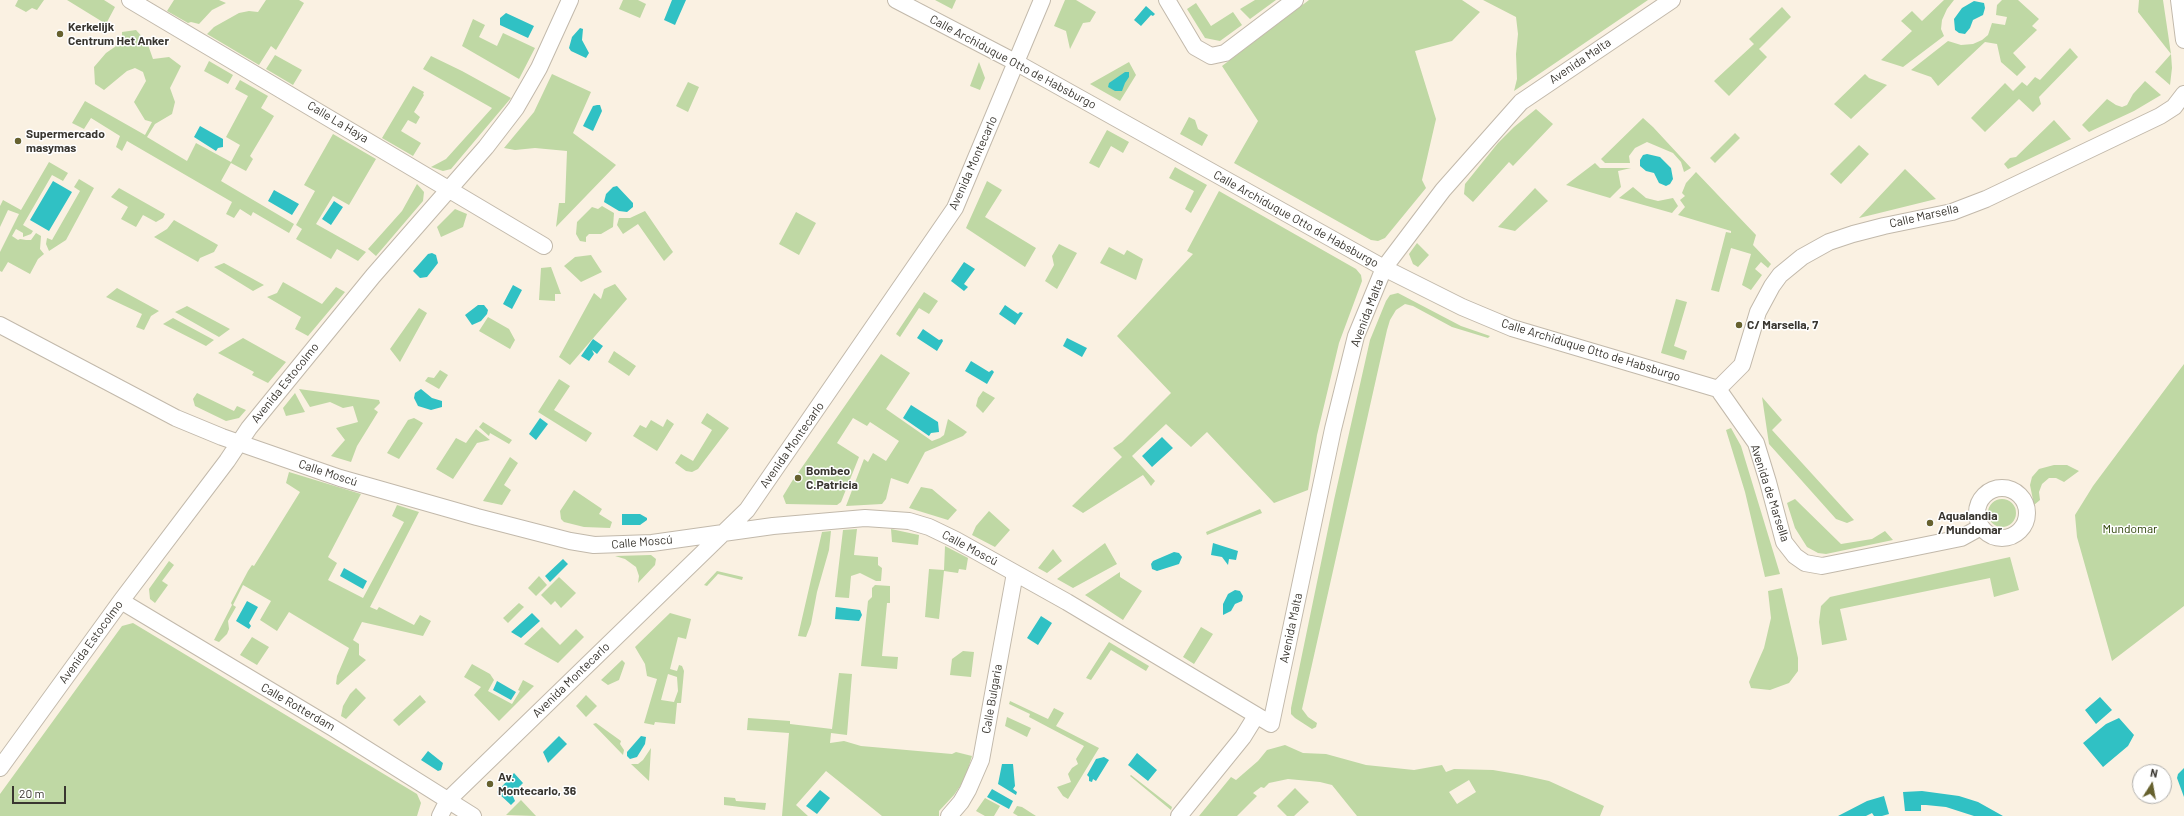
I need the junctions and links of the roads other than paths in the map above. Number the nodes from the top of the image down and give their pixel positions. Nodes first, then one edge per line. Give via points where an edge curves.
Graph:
1 (130, 0) edge
2 (570, 0) edge
3 (896, 0) edge
4 (1042, 0) edge
5 (1167, 0) edge
6 (1295, 0) edge
7 (1672, 0) edge
8 (2179, 0) edge
9 (2184, 40) edge
10 (1017, 63) junction
11 (2184, 94) edge
12 (449, 188) junction
13 (544, 246) dead end
14 (1384, 268) junction
15 (0, 325) edge
16 (1718, 389) junction
17 (238, 442) junction
18 (1981, 527) dead end
19 (722, 533) junction
20 (1015, 573) junction
21 (121, 602) junction
22 (1256, 716) junction
23 (1271, 724) joint
24 (0, 768) edge
25 (448, 800) junction
26 (440, 816) edge
27 (473, 816) edge
28 (949, 816) edge
29 (1179, 816) edge

1 - 12 street, Calle La Haya
2 - 12 street, Avenida Estocolmo via 539,68 516,108 486,147
3 - 10 street, Calle Archiduque Otto de Habsburgo
4 - 10 street, Avenida Montecarlo
5 - 6 street via 1195,47 1211,56 1225,53
7 - 14 street, Avenida Malta via 1521,102 1448,185
8 - 9 street
10 - 14 street, Calle Archiduque Otto de Habsburgo
10 - 19 street, Avenida Montecarlo via 955,208 747,510
11 - 16 street, Calle Marsella via 2174,108 2160,116 1986,199 1952,212 1853,234 1829,242 1802,257 1780,275 1772,286 1758,312 1742,365
12 - 13 street, Calle La Haya
12 - 17 street, Avenida Estocolmo via 373,276
14 - 16 street, Calle Archiduque Otto de Habsburgo via 1462,307 1512,328
14 - 23 street, Avenida Malta via 1356,336 1333,428
15 - 17 street, Calle Moscú via 176,418
16 - 18 street, Avenida de Marsella via 1756,443 1784,542 1795,556 1805,563 1822,566 1917,547 1961,538
17 - 19 street, Calle Moscú via 340,478 570,541 620,546
17 - 21 street, Avenida Estocolmo via 227,461
19 - 20 street, Calle Moscú via 865,518 909,521 951,537
19 - 25 street, Avenida Montecarlo
20 - 22 street, Calle Moscú
20 - 28 street, Calle Bulgaria via 981,760 968,790
21 - 24 street, Avenida Estocolmo
21 - 25 street, Calle Rotterdam via 333,728
22 - 23 street, Calle Moscú
22 - 29 street via 1244,737
25 - 26 street, Avenida Montecarlo
25 - 27 street, Calle Rotterdam

